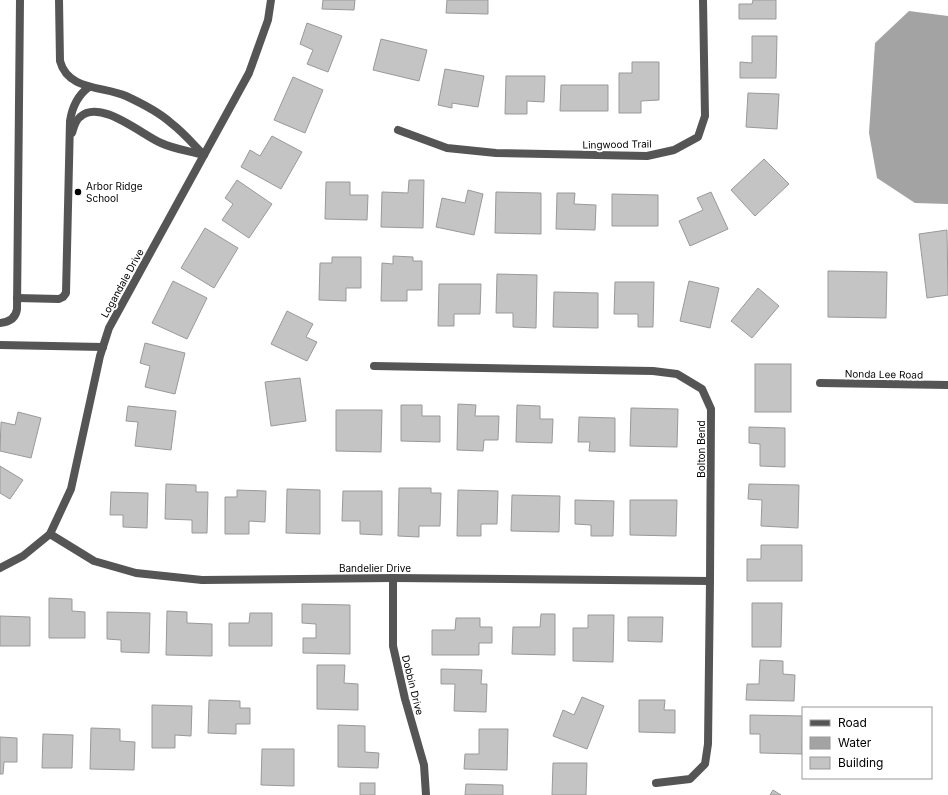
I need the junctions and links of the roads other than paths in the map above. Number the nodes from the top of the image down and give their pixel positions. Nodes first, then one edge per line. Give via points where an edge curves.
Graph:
1 (20, 0) edge
2 (59, 0) edge
3 (271, 0) edge
4 (703, 0) edge
5 (89, 87) junction
6 (398, 130) dead end
7 (69, 142) junction
8 (204, 155) junction
9 (17, 298) junction
10 (0, 323) edge
11 (0, 346) edge
12 (103, 347) junction
13 (374, 366) dead end
14 (820, 383) dead end
15 (948, 385) edge
16 (50, 534) junction
17 (0, 568) edge
18 (393, 578) junction
19 (710, 581) junction
20 (656, 783) dead end
21 (426, 795) edge

1 - 9 street
2 - 5 street via 61,65 68,76
3 - 8 street, Logandale Drive via 268,20 249,73
4 - 6 street, Lingwood Trail via 705,116 698,137 674,150 647,156 496,153 447,148
5 - 7 street via 82,93 72,110
5 - 8 street via 120,94 146,106 171,123
7 - 8 street via 79,117 98,112 116,117 160,143
7 - 9 street via 66,293 59,299
8 - 12 street, Logandale Drive via 122,301
9 - 10 street via 17,309 13,318
11 - 12 street
12 - 16 street, Logandale Drive via 71,489
13 - 19 street, Bolton Bend via 653,371 677,374 702,390 711,409
14 - 15 street, Nonda Lee Road
16 - 17 street, Logandale Drive via 23,556
16 - 18 street, Bandelier Drive via 94,561 136,573 202,580
18 - 19 street, Bandelier Drive
18 - 21 street, Dobbin Drive via 393,646 424,765
19 - 20 street, Bolton Bend via 708,744 705,764 690,779

